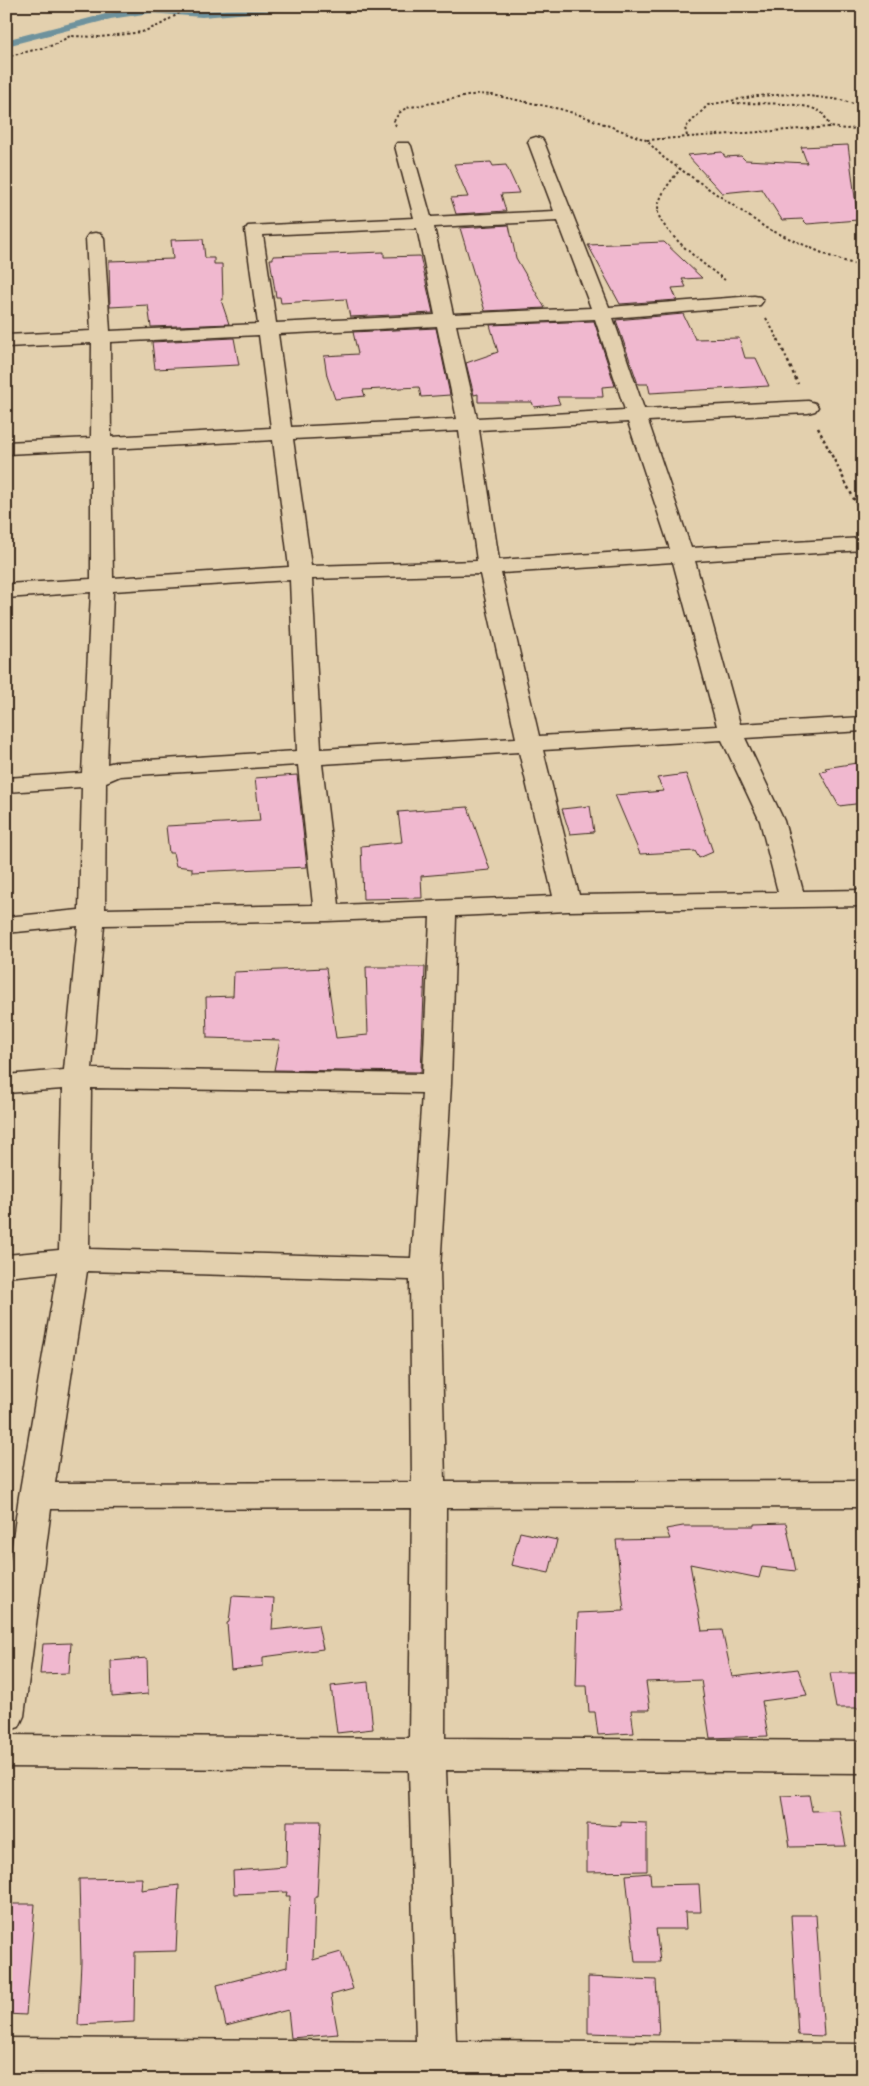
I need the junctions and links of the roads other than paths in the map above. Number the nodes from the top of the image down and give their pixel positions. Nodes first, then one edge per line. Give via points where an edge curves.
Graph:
1 (536, 142) dead end
2 (403, 146) road end
3 (564, 216) junction
4 (424, 222) junction
5 (95, 238) dead end
6 (754, 301) road end
7 (602, 313) junction
8 (446, 320) junction
9 (268, 328) junction
10 (101, 336) junction
11 (6, 341) edge
12 (808, 408) road end
13 (634, 416) junction
14 (468, 424) junction
15 (282, 433) junction
16 (101, 443) junction
17 (6, 448) edge
18 (863, 544) edge
19 (682, 554) junction
20 (489, 566) junction
21 (301, 573) junction
22 (102, 586) junction
23 (6, 591) edge
24 (863, 724) edge
25 (731, 733) junction
26 (529, 743) junction
27 (309, 756) junction
28 (94, 779) junction
29 (6, 785) edge
30 (863, 898) edge
31 (794, 900) junction
32 (568, 903) junction
33 (443, 909) junction
34 (327, 913) junction
35 (92, 917) junction
36 (6, 925) edge
37 (76, 1078) junction
38 (6, 1084) edge
39 (437, 1084) junction
40 (74, 1260) junction
41 (6, 1266) edge
42 (425, 1269) junction
43 (863, 1494) edge
44 (429, 1495) junction
45 (36, 1496) junction
46 (6, 1716) edge
47 (6, 1751) edge
48 (427, 1754) junction
49 (863, 1757) edge
50 (6, 2058) edge
51 (863, 2062) edge
52 (437, 2070) edge

1 - 3 street
2 - 4 street
3 - 4 street
3 - 7 street
4 - 8 street
4 - 9 street via 254,230
5 - 10 street
6 - 7 street
7 - 8 street
7 - 13 street
8 - 9 street
8 - 14 street
9 - 10 street
9 - 15 street
10 - 11 street
10 - 16 street
12 - 13 street
13 - 14 street
13 - 19 street
14 - 15 street
14 - 20 street
15 - 16 street
15 - 21 street
16 - 17 street
16 - 22 street
18 - 19 street
19 - 20 street
19 - 25 street
20 - 21 street
20 - 26 street
21 - 22 street
21 - 27 street
22 - 23 street
22 - 28 street
24 - 25 street
25 - 26 street
25 - 31 street via 772,821
26 - 27 street
26 - 32 street
27 - 28 street via 115,769
27 - 34 street
28 - 29 street
28 - 35 street
30 - 31 street
31 - 32 street
32 - 33 street
33 - 34 street
33 - 39 street
34 - 35 street
35 - 36 street
35 - 37 street
37 - 38 street
37 - 39 street
37 - 40 street
39 - 42 street
40 - 41 street
40 - 42 street
40 - 45 street
42 - 44 street
43 - 44 street
44 - 45 street
44 - 48 street
45 - 46 street
47 - 48 street
48 - 49 street
48 - 52 street
50 - 52 street
51 - 52 street

